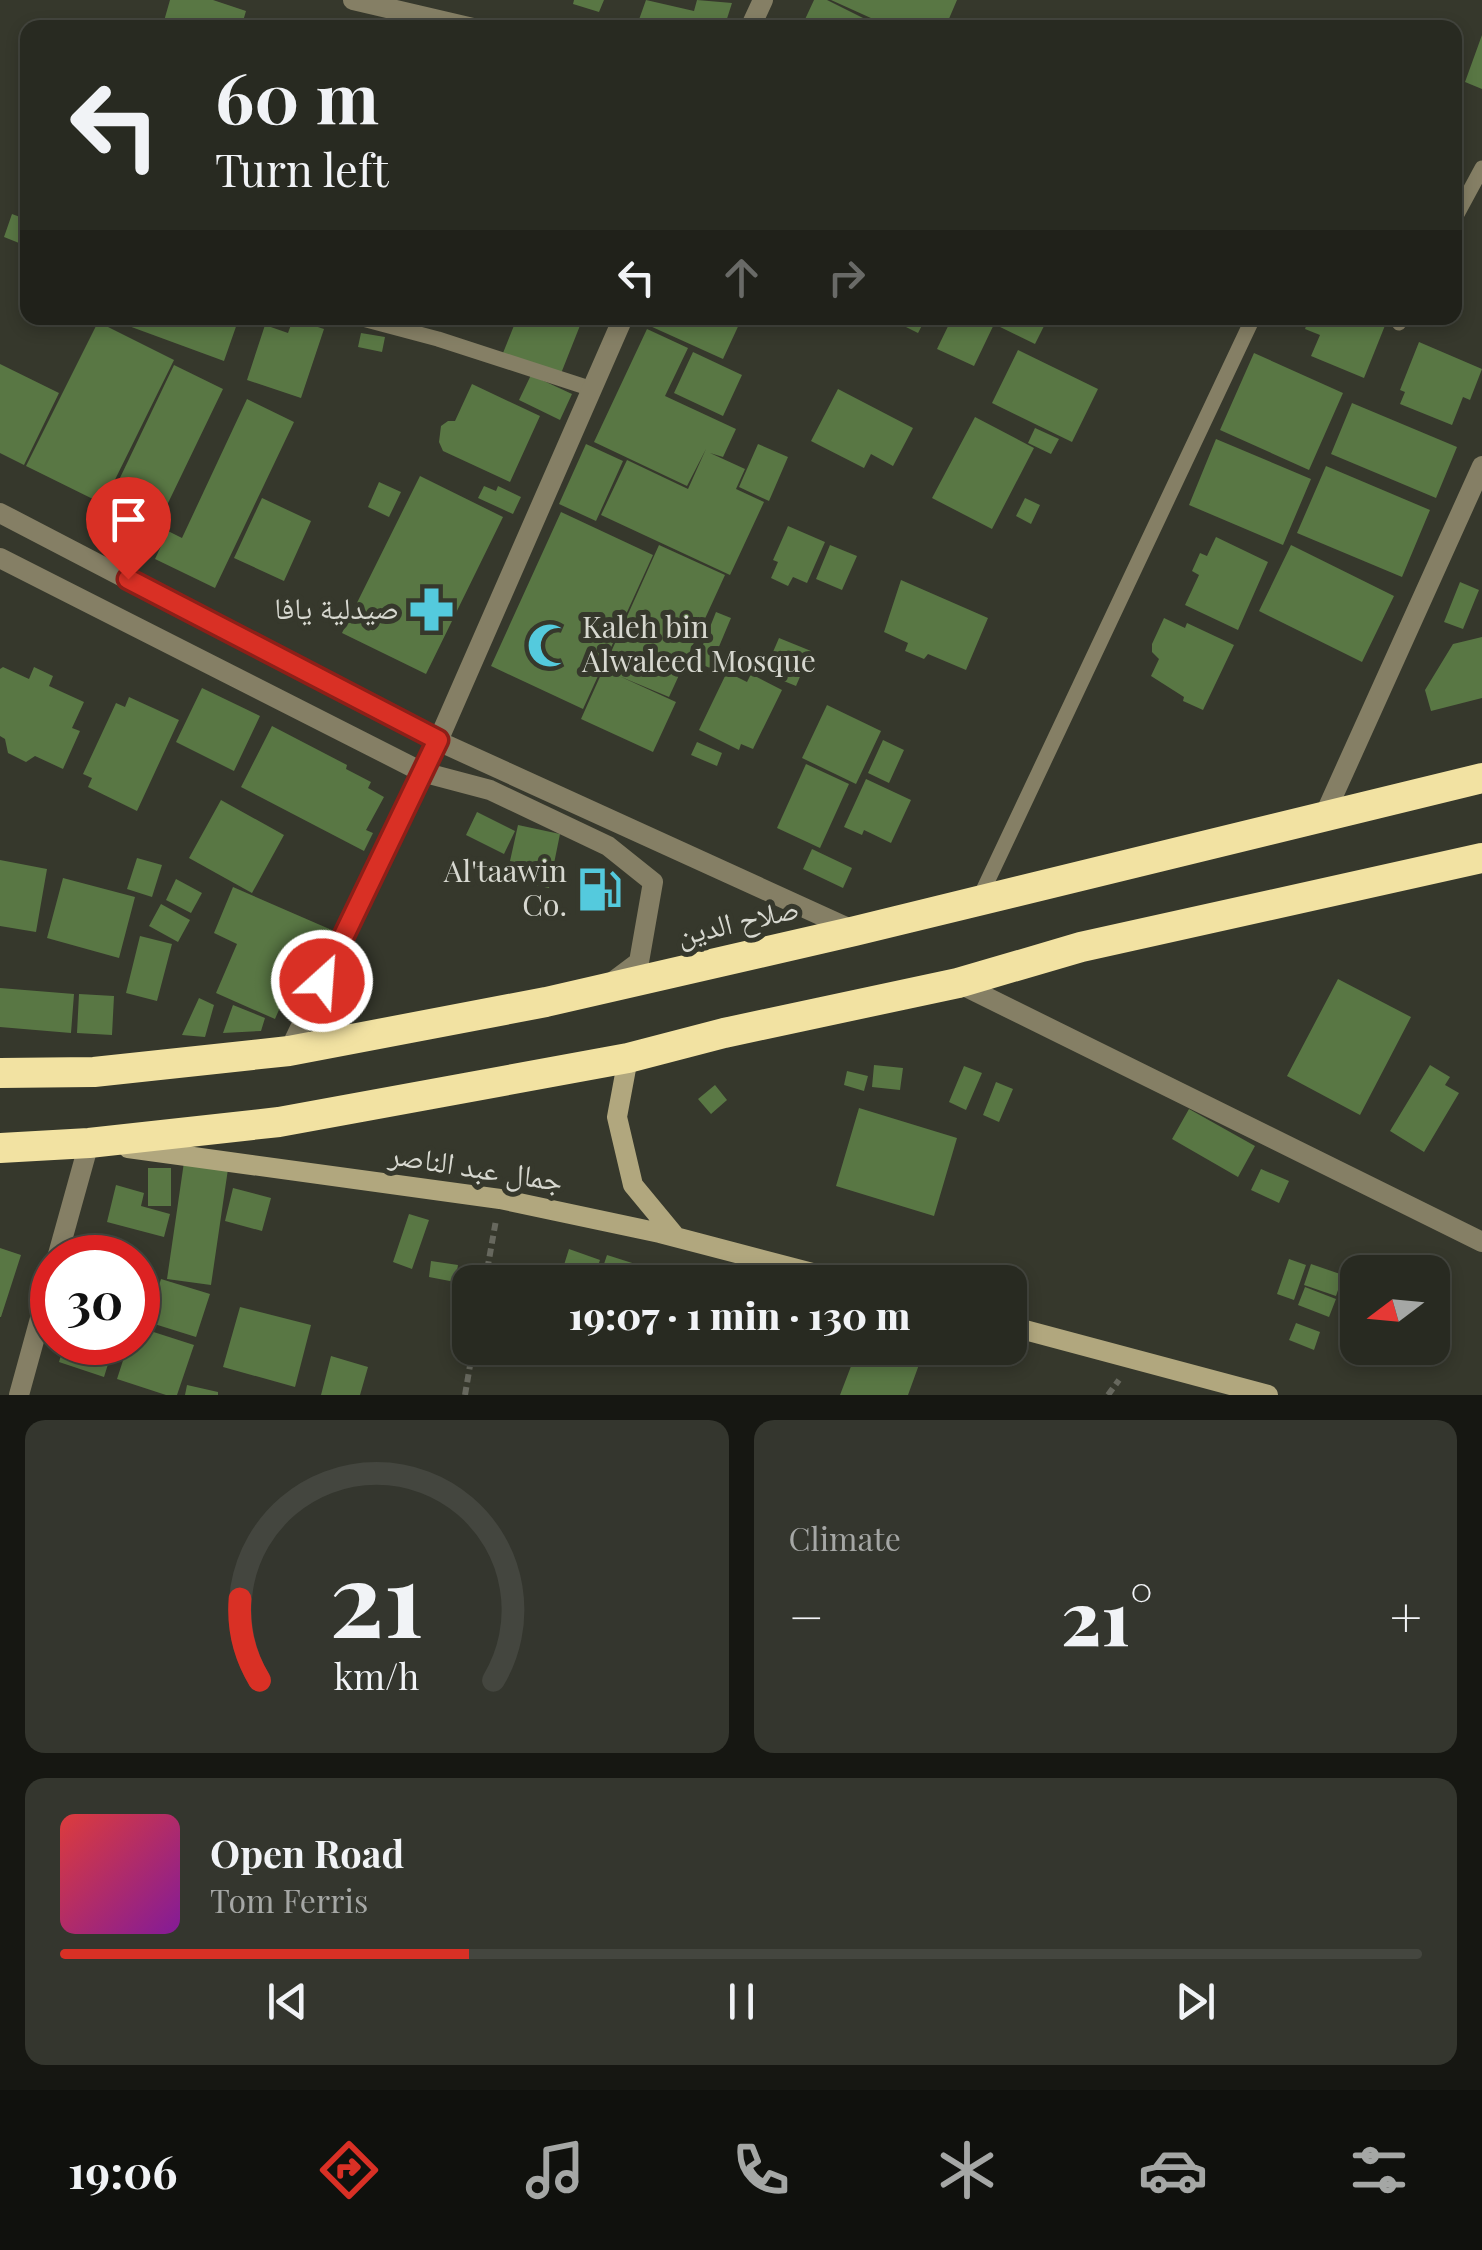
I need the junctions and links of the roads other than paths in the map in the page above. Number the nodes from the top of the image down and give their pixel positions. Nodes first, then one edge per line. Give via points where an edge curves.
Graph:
1 (352, 0) edge
2 (395, 4) edge
3 (447, 20) edge
4 (1482, 168) edge
5 (1462, 205) edge
6 (385, 325) edge
7 (620, 325) edge
8 (1250, 325) edge
9 (592, 389) junction
10 (1482, 466) edge
11 (0, 513) edge
12 (0, 558) edge
13 (438, 740) junction
14 (422, 772) junction
15 (1482, 778) edge
16 (1324, 816) junction
17 (1482, 858) edge
18 (978, 899) junction
19 (855, 931) junction
20 (958, 983) junction
21 (601, 991) junction
22 (289, 1051) junction
23 (628, 1058) junction
24 (0, 1073) edge
25 (89, 1143) junction
26 (0, 1148) edge
27 (64, 1235) edge
28 (676, 1237) junction
29 (1482, 1242) edge
30 (783, 1265) edge
31 (1027, 1331) edge
32 (30, 1355) edge
33 (19, 1395) edge
34 (1268, 1395) edge

1 - 2 street
2 - 3 street
4 - 5 lane
6 - 9 lane
7 - 9 street
8 - 18 lane
9 - 13 street
10 - 16 street
11 - 13 street
12 - 14 street
13 - 14 street
13 - 19 street
14 - 21 street via 490,790 608,846 653,882 639,962
14 - 22 street
15 - 16 highway, صلاح الدين
16 - 18 highway, صلاح الدين
17 - 20 highway via 1082,946
18 - 19 highway, صلاح الدين
19 - 21 highway, صلاح الدين
20 - 23 highway
20 - 29 street
21 - 22 highway, صلاح الدين
22 - 24 highway, صلاح الدين via 94,1072
23 - 25 highway via 279,1122
23 - 28 main road via 617,1117 633,1185
25 - 26 highway
25 - 27 street
25 - 28 main road, جمال عبد الناصر via 500,1199
28 - 30 main road, جمال عبد الناصر
31 - 34 main road
32 - 33 street

